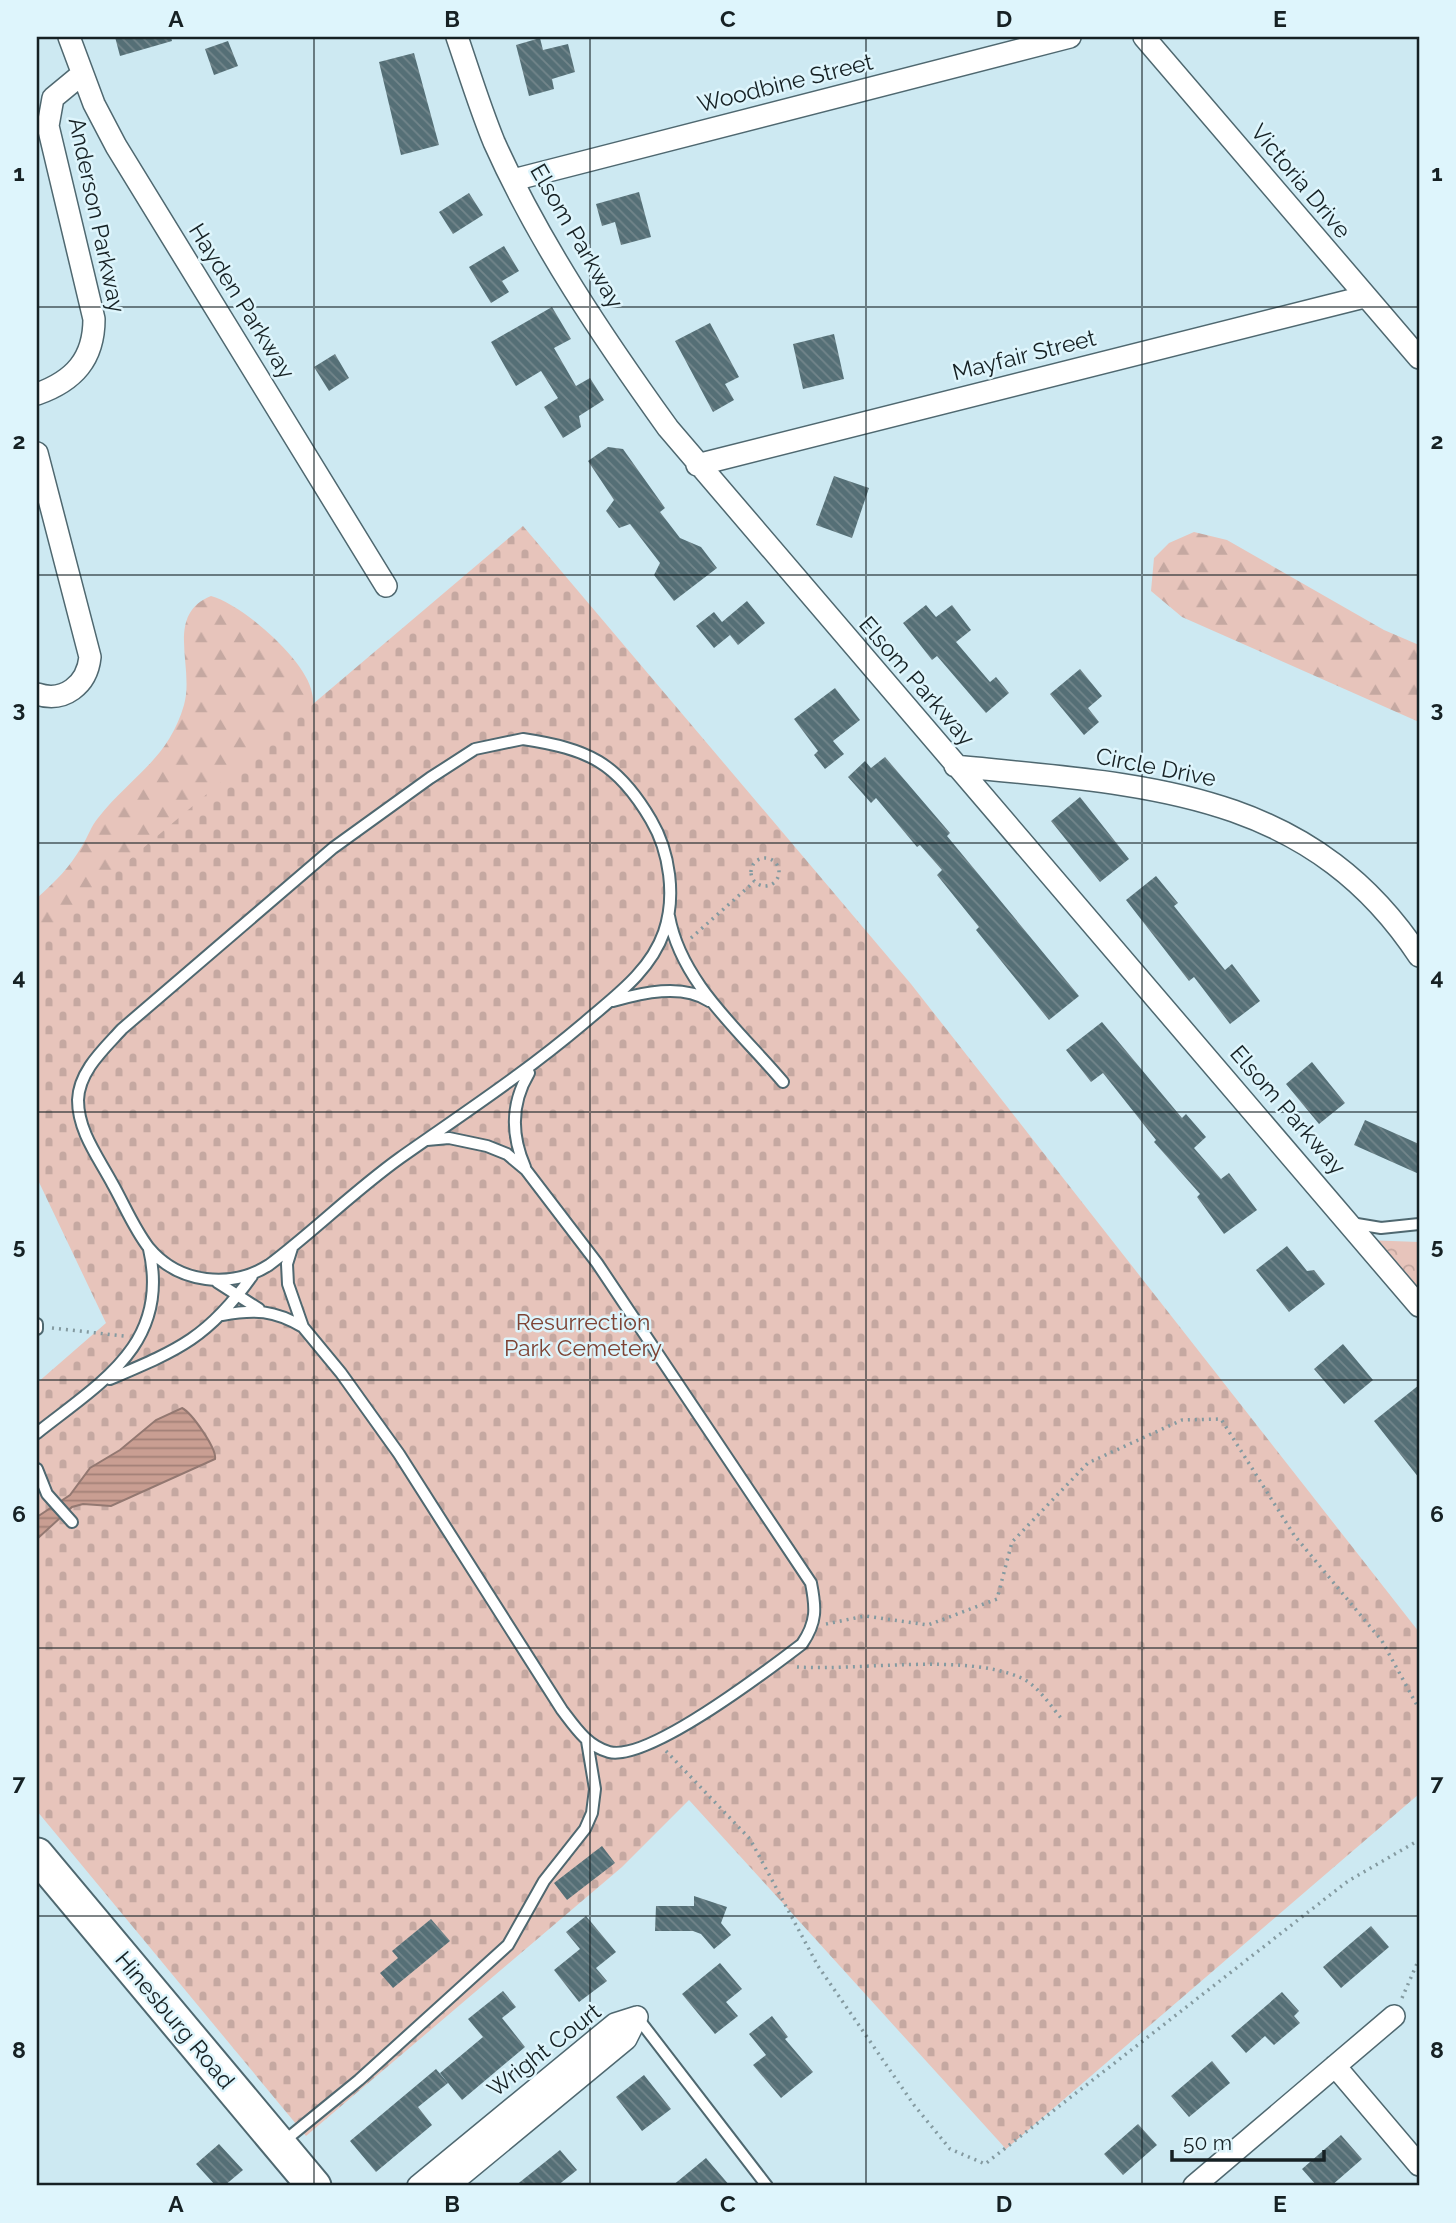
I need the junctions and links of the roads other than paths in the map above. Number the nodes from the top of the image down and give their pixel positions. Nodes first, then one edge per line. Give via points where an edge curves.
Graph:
1 (69, 37) edge
2 (457, 37) edge
3 (1070, 37) edge
4 (1144, 37) edge
5 (82, 74) junction
6 (513, 180) junction
7 (1364, 296) junction
8 (1419, 358) edge
9 (37, 394) edge
10 (37, 453) edge
11 (697, 464) junction
12 (386, 586) dead end
13 (37, 694) edge
14 (955, 766) junction
15 (668, 913) junction
16 (1419, 956) edge
17 (611, 1001) junction
18 (718, 1006) junction
19 (532, 1067) junction
20 (783, 1082) dead end
21 (427, 1140) junction
22 (526, 1170) junction
23 (1351, 1223) junction
24 (1419, 1224) edge
25 (148, 1247) junction
26 (292, 1248) junction
27 (252, 1276) junction
28 (217, 1282) junction
29 (238, 1296) junction
30 (1419, 1306) edge
31 (259, 1309) junction
32 (222, 1315) junction
33 (303, 1327) junction
34 (105, 1381) junction
35 (38, 1434) edge
36 (37, 1469) edge
37 (37, 1488) edge
38 (49, 1496) junction
39 (72, 1522) dead end
40 (587, 1741) junction
41 (38, 1860) edge
42 (1394, 2016) road end
43 (637, 2017) junction
44 (1335, 2066) junction
45 (280, 2145) junction
46 (1419, 2165) edge
47 (307, 2184) edge
48 (418, 2186) edge
49 (448, 2186) edge
50 (767, 2186) edge
51 (1194, 2186) edge

1 - 5 street, Hayden Parkway
2 - 6 street, Elsom Parkway via 480,107
3 - 6 street, Woodbine Street
4 - 7 street, Victoria Drive
5 - 9 street, Anderson Parkway via 53,99 47,126 94,334 92,348 78,370
5 - 12 street, Hayden Parkway via 116,146
6 - 11 street, Elsom Parkway via 622,363
7 - 8 street, Victoria Drive
7 - 11 street, Mayfair Street
10 - 13 street via 90,657 76,688 60,696
11 - 14 street, Elsom Parkway
14 - 16 street, Circle Drive via 1148,787 1243,814 1278,829 1336,867 1391,920
14 - 23 street, Elsom Parkway
15 - 17 lane via 648,961
15 - 18 lane via 694,978
15 - 25 lane via 671,883 659,832 633,789 602,763 569,746 523,739 475,750 430,778 333,848 243,924 122,1029 83,1079 78,1098 85,1133
17 - 18 lane via 647,992 680,993
17 - 19 lane
18 - 20 lane
19 - 21 lane
19 - 22 lane via 515,1108 516,1147
21 - 22 lane via 449,1138 487,1146 507,1154
21 - 26 lane via 355,1191
22 - 40 lane via 597,1264 792,1551 811,1583 817,1609 814,1627 802,1644 658,1742 629,1753 610,1752
23 - 24 lane via 1381,1228
23 - 30 street, Elsom Parkway
25 - 28 lane via 174,1269
25 - 34 lane via 153,1285 138,1337 125,1362
26 - 27 lane
26 - 33 lane via 288,1284
27 - 28 lane
27 - 29 lane
28 - 29 lane
29 - 31 lane
29 - 32 lane
31 - 32 lane
31 - 33 lane via 282,1314
32 - 34 lane via 164,1357
33 - 40 lane via 399,1454 562,1710
34 - 35 lane
36 - 38 lane
37 - 38 lane
38 - 39 lane
40 - 45 lane via 595,1788 592,1813 544,1881 508,1945
41 - 45 main road, Hinesburg Road
42 - 44 street
43 - 48 street, Wright Court via 615,2024
43 - 49 street, Wright Court via 626,2039
43 - 50 lane
44 - 46 street
44 - 51 street
45 - 47 main road, Hinesburg Road

